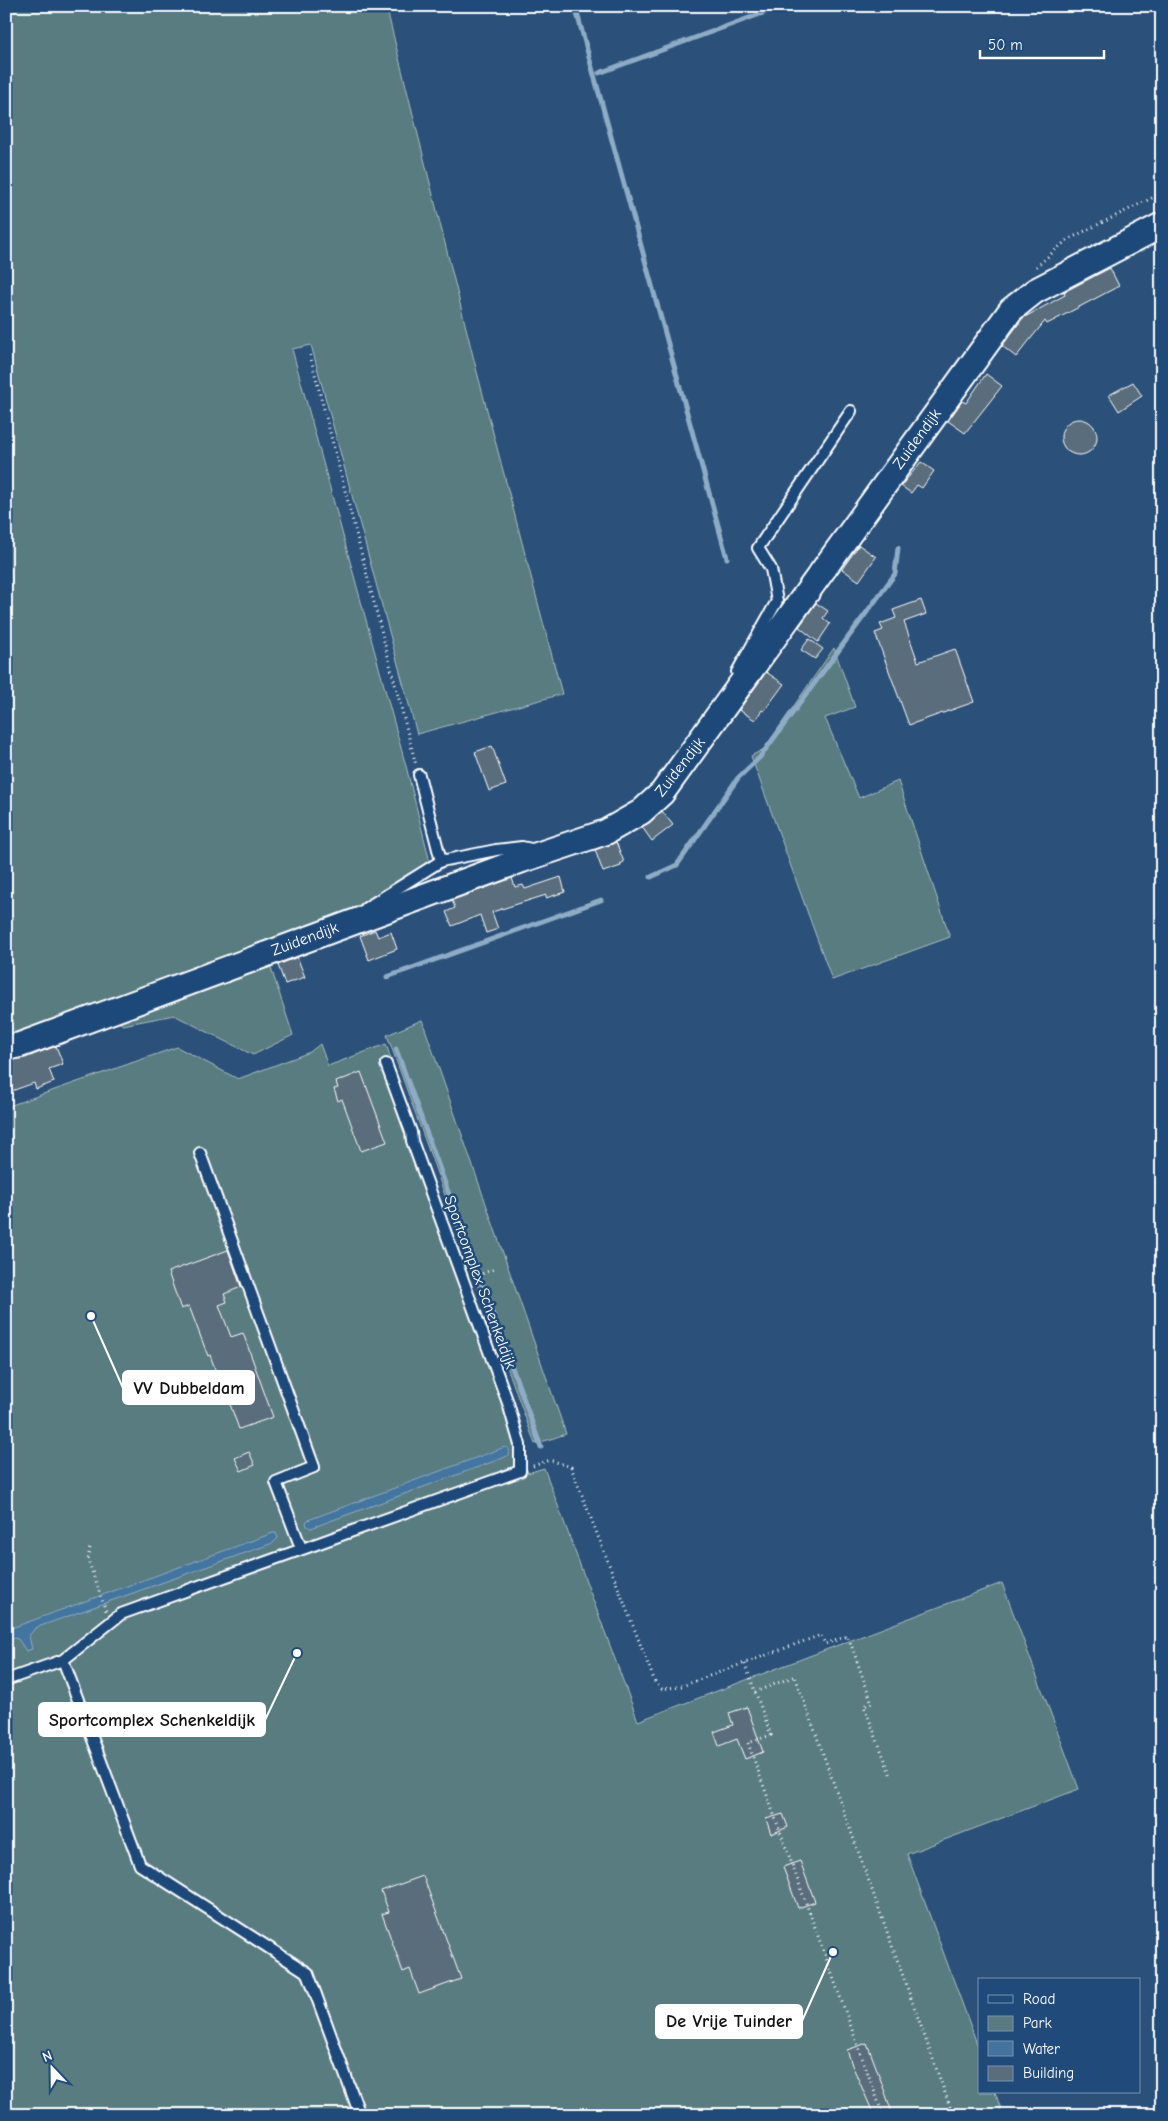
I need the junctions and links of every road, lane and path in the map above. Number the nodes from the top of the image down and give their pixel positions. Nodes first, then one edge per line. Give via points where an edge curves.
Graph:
1 (1162, 225) edge
2 (310, 355) dead end
3 (851, 411) dead end
4 (725, 708) junction
5 (419, 775) joint
6 (545, 853) junction
7 (441, 861) junction
8 (329, 930) junction
9 (6, 1048) edge
10 (386, 1064) dead end
11 (200, 1153) dead end
12 (495, 1269) dead end
13 (463, 1280) junction
14 (520, 1471) junction
15 (90, 1548) dead end
16 (301, 1548) junction
17 (105, 1610) dead end
18 (64, 1660) junction
19 (745, 1664) junction
20 (6, 1680) edge
21 (755, 1692) junction
22 (891, 1776) dead end
23 (360, 2115) edge
24 (883, 2115) edge
25 (953, 2115) edge

1 - 4 street, Zuidendijk via 1035,291 1011,310
2 - 5 path
3 - 4 lane via 758,548 771,569 776,601 735,676
4 - 6 street, Zuidendijk via 662,793 641,812 606,832
5 - 7 lane
6 - 7 lane via 522,847
6 - 8 street, Zuidendijk
7 - 8 lane
8 - 9 street, Zuidendijk
10 - 13 lane, Sportcomplex Schenkeldijk
11 - 16 lane via 314,1467 276,1482
12 - 13 path
13 - 14 lane, Sportcomplex Schenkeldijk via 508,1403 520,1446
14 - 16 lane
14 - 19 path via 550,1460 571,1467 655,1682 662,1689 682,1686
15 - 17 path via 88,1560
16 - 18 lane via 121,1614
18 - 20 lane
18 - 23 lane via 140,1865 308,1973
19 - 21 path
19 - 22 path via 821,1636 825,1644 848,1636 872,1703 864,1706
21 - 24 path via 771,1735 748,1743
21 - 25 path via 795,1676

